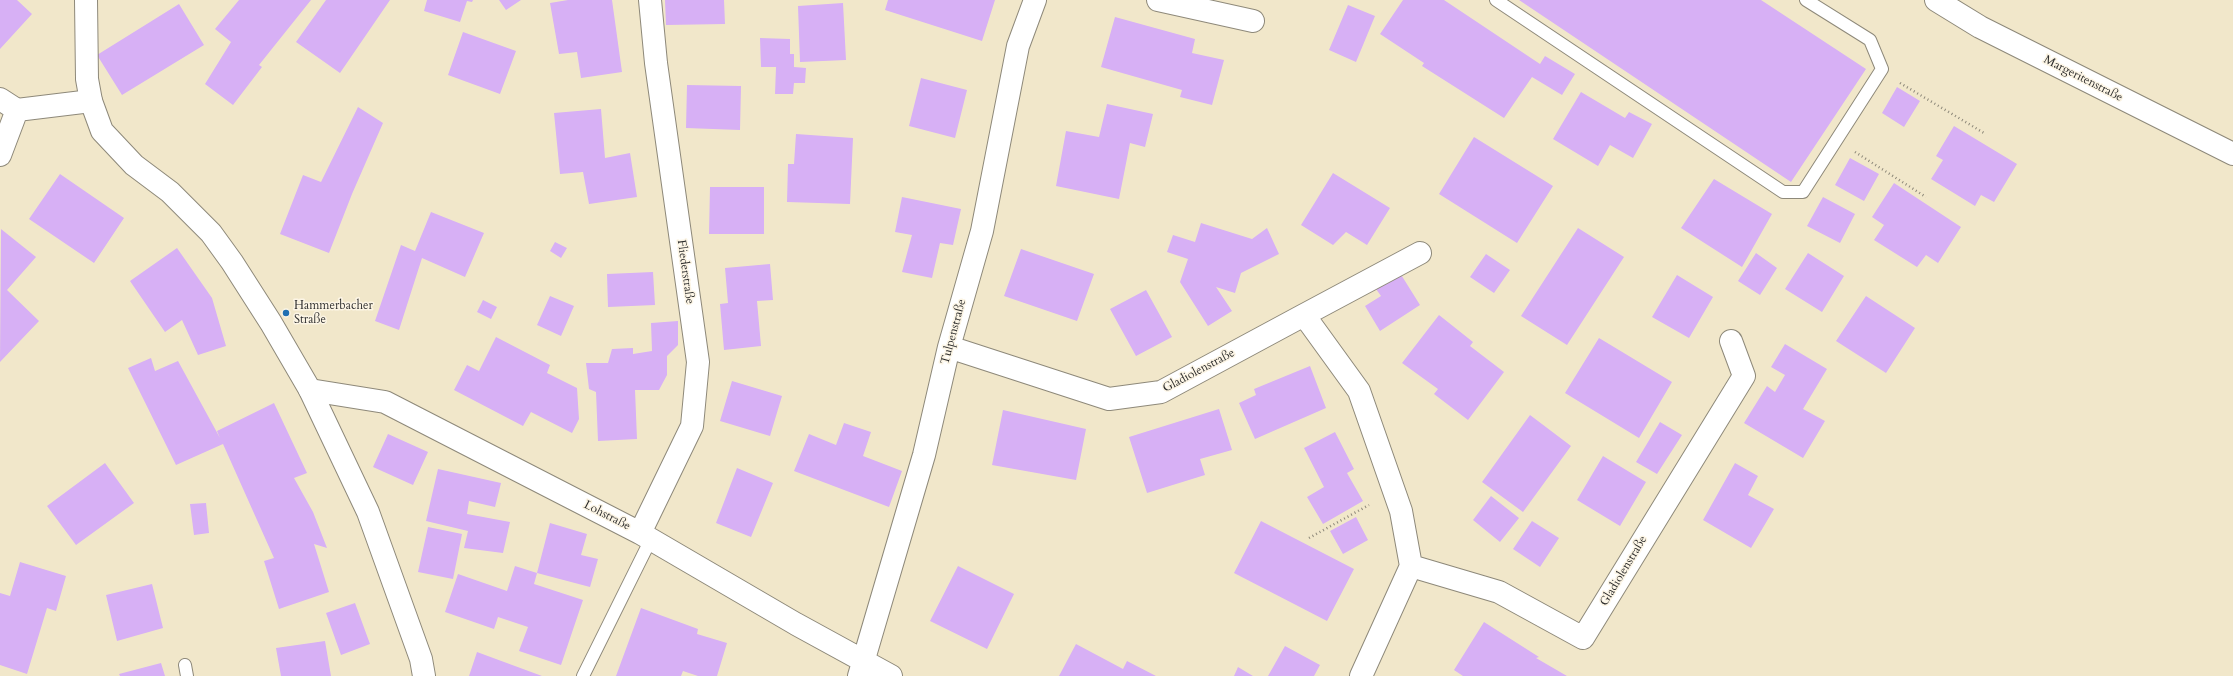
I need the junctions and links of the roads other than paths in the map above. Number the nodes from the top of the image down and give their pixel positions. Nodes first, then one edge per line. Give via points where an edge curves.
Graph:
1 (86, 0) edge
2 (650, 0) edge
3 (1035, 0) edge
4 (1158, 0) edge
5 (1496, 0) edge
6 (1806, 0) edge
7 (1936, 0) edge
8 (1252, 21) dead end
9 (91, 101) junction
10 (9, 105) edge
11 (2233, 154) edge
12 (0, 155) edge
13 (1420, 253) dead end
14 (1304, 315) junction
15 (1731, 341) dead end
16 (949, 347) junction
17 (310, 390) junction
18 (646, 536) junction
19 (1411, 566) junction
20 (862, 669) edge
21 (424, 676) edge
22 (583, 676) edge
23 (891, 676) edge
24 (1361, 676) edge

1 - 9 street via 86,79
2 - 18 street, Fliederstraße via 656,63 698,362 692,426
3 - 16 street, Tulpenstraße via 1018,46 982,230
4 - 8 street
5 - 6 lane via 1783,192 1803,192 1882,69 1870,40
7 - 11 street, Margeritenstraße via 1980,27
9 - 10 street
9 - 17 street via 102,131 134,165 170,192 211,233 256,299
10 - 12 street
13 - 14 street, Gladiolenstraße
14 - 16 street, Gladiolenstraße via 1161,392 1108,399
14 - 19 street via 1359,391 1401,511
15 - 19 street, Gladiolenstraße via 1744,376 1583,638 1499,592
16 - 20 street, Tulpenstraße via 922,462
17 - 18 street, Lohstraße via 385,402
17 - 21 street via 368,512 421,659
18 - 20 street, Lohstraße
18 - 22 lane
19 - 24 street
20 - 23 street, Lohstraße

